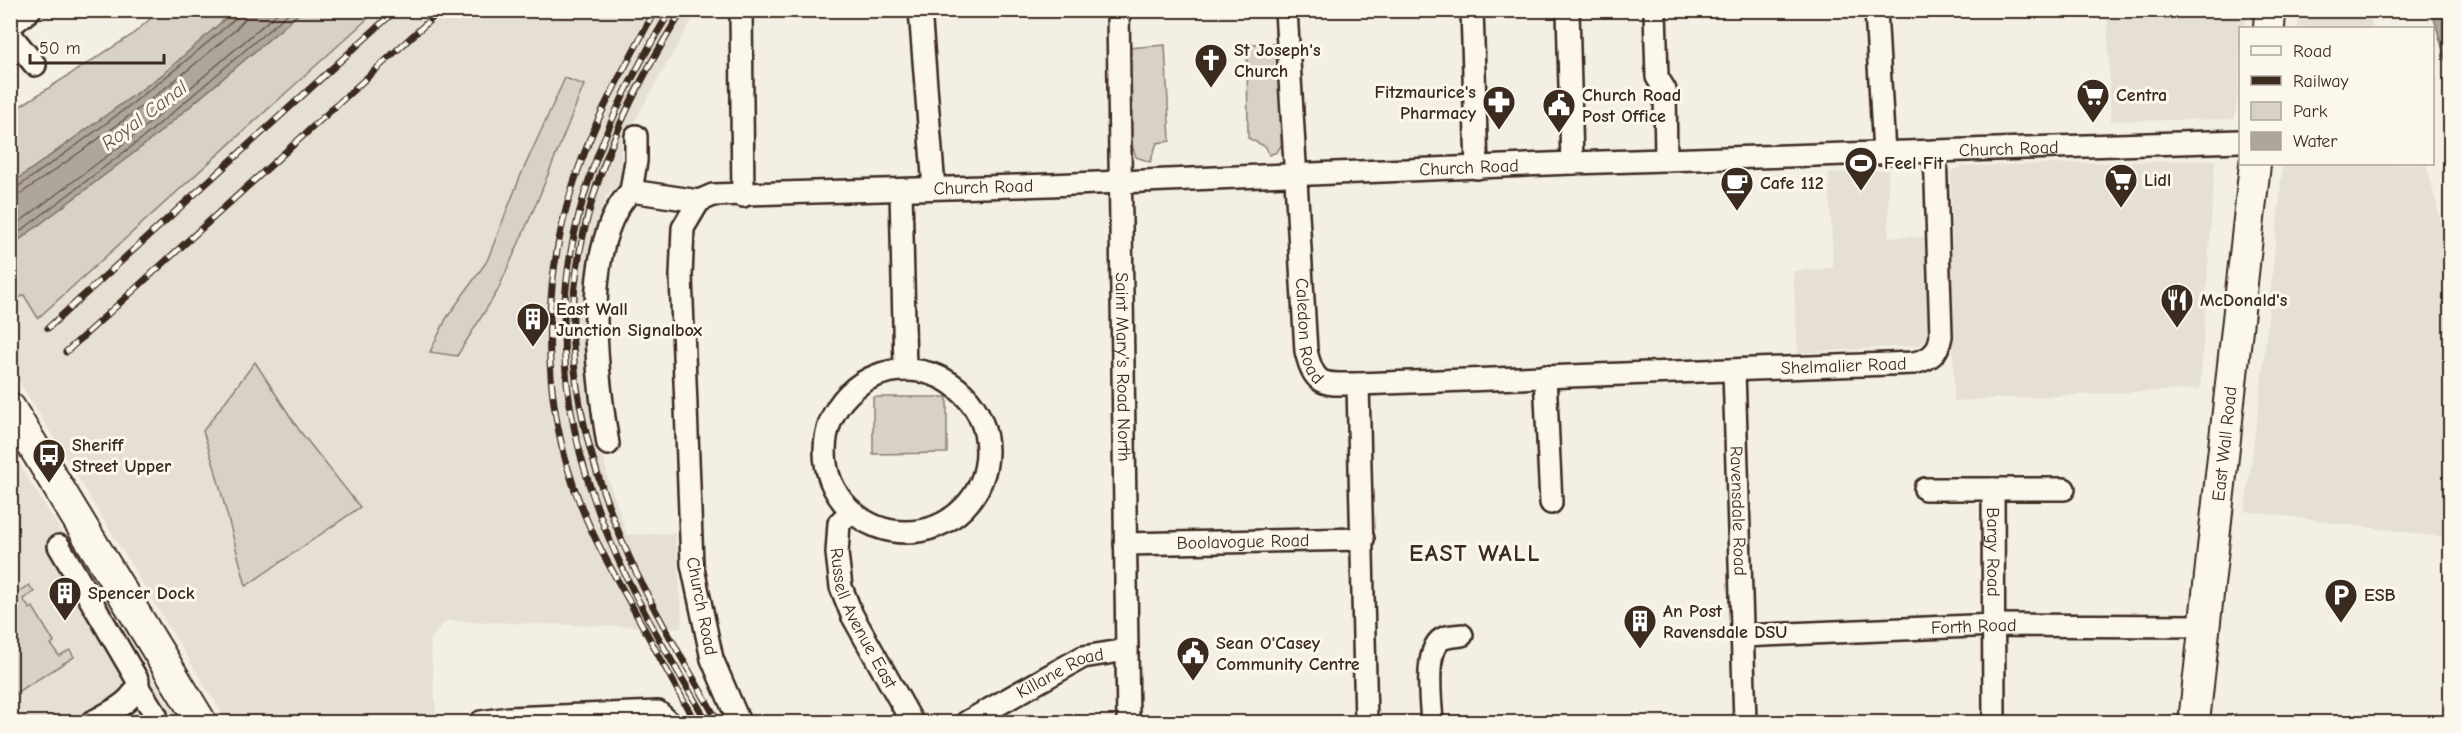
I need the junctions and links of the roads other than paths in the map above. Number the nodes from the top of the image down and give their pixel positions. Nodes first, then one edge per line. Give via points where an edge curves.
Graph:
1 (30, 10) edge
2 (920, 10) edge
3 (1118, 10) edge
4 (1286, 10) edge
5 (1472, 10) edge
6 (1568, 10) edge
7 (1876, 10) edge
8 (2271, 10) edge
9 (1655, 11) edge
10 (741, 21) edge
11 (10, 26) edge
12 (2269, 27) edge
13 (10, 33) edge
14 (35, 65) dead end
15 (636, 136) dead end
16 (2239, 141) edge
17 (1935, 151) junction
18 (1884, 153) junction
19 (1666, 160) junction
20 (1572, 163) junction
21 (2255, 165) edge
22 (1478, 168) junction
23 (1296, 174) junction
24 (1120, 182) junction
25 (934, 188) junction
26 (901, 190) junction
27 (631, 192) junction
28 (743, 195) junction
29 (699, 201) junction
30 (904, 370) junction
31 (1734, 371) junction
32 (1545, 376) junction
33 (1358, 384) junction
34 (10, 408) edge
35 (608, 444) dead end
36 (1925, 489) dead end
37 (1994, 489) junction
38 (2064, 489) dead end
39 (1551, 503) dead end
40 (851, 512) junction
41 (1363, 539) junction
42 (1125, 544) junction
43 (59, 546) dead end
44 (1995, 625) junction
45 (2205, 626) junction
46 (1462, 635) dead end
47 (1743, 636) junction
48 (1127, 650) junction
49 (137, 686) junction
50 (156, 715) dead end
51 (664, 717) edge
52 (509, 720) edge
53 (92, 723) edge
54 (201, 723) edge
55 (481, 723) edge
56 (740, 723) edge
57 (912, 723) edge
58 (967, 723) edge
59 (1128, 723) edge
60 (1366, 723) edge
61 (1432, 723) edge
62 (1745, 723) edge
63 (1994, 723) edge
64 (2194, 723) edge

1 - 11 street
2 - 25 street
3 - 24 street, Saint Mary's Road North
4 - 23 street, Caledon Road
5 - 22 street
6 - 20 street
7 - 18 street
8 - 12 main road
9 - 19 street via 1657,77 1665,90
10 - 28 street
13 - 14 street
15 - 27 street
16 - 17 street, Church Road
17 - 18 street, Church Road
17 - 31 street, Shelmalier Road via 1941,336 1933,356 1914,363
18 - 19 street, Church Road
19 - 20 street, Church Road
20 - 22 street, Church Road
21 - 45 main road, East Wall Road
22 - 23 street, Church Road
23 - 24 street, Church Road
23 - 33 street, Caledon Road via 1306,351 1311,371 1328,384
24 - 25 street, Church Road
24 - 42 street, Saint Mary's Road North
25 - 26 street, Church Road
26 - 28 street, Church Road
26 - 30 street
27 - 29 street, Church Road
27 - 35 street via 619,204 600,263 597,375
28 - 29 street, Church Road via 713,195
29 - 56 street, Church Road via 683,228 681,276 692,564 712,659
30 - 40 street, Russell Avenue East via 880,374 857,385 839,403 830,421 825,442 826,467 832,486
30 - 40 street, Russell Avenue East via 939,377 970,401 987,444 980,483 969,503 955,515 920,531 887,530
31 - 32 street, Shelmalier Road
31 - 47 street, Ravensdale Road
32 - 33 street, Shelmalier Road
32 - 39 street
33 - 41 street, Caledon Road
34 - 54 main road
36 - 37 street, Bargy Road
37 - 38 street, Bargy Road
37 - 44 street, Bargy Road
40 - 57 street, Russell Avenue East via 839,523 841,587 852,615
41 - 42 street, Boolavogue Road
41 - 60 street, Caledon Road
42 - 48 street, Saint Mary's Road North
43 - 49 street via 136,677
44 - 45 street, Forth Road
44 - 47 street, Forth Road
44 - 63 street, Bargy Road
45 - 64 main road, East Wall Road
46 - 61 street via 1442,638 1434,647 1430,659
47 - 62 street, Ravensdale Road
48 - 58 street, Killane Road via 1083,657
48 - 59 street, Saint Mary's Road North
49 - 50 street
49 - 53 street via 125,702
51 - 52 street
52 - 55 street

